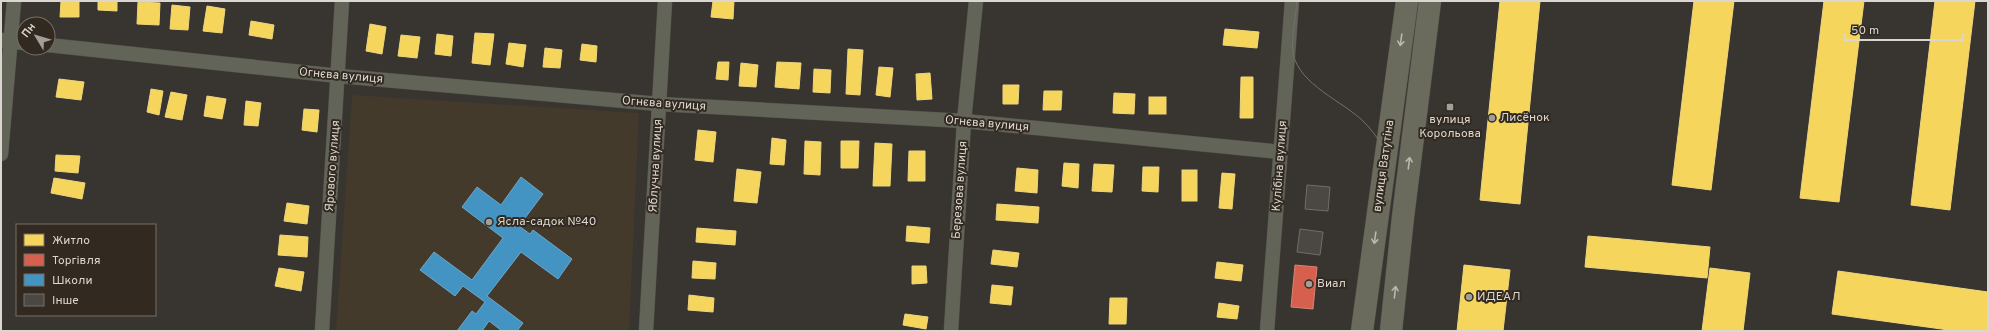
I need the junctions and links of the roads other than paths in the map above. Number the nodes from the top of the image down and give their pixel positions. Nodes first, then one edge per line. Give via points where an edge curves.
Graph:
1 (14, 1) edge
2 (342, 1) edge
3 (665, 1) edge
4 (976, 1) edge
5 (1292, 1) edge
6 (1407, 1) edge
7 (1430, 1) edge
8 (12, 41) edge
9 (56, 46) edge
10 (338, 76) junction
11 (659, 104) junction
12 (964, 121) junction
13 (1281, 152) junction
14 (1, 154) edge
15 (322, 331) edge
16 (646, 331) edge
17 (951, 331) edge
18 (1267, 331) edge
19 (1362, 331) edge
20 (1391, 331) edge

1 - 8 street
2 - 10 street, Ярового вулиця
3 - 11 street, Яблучна вулиця
4 - 12 street, Березова вулиця
5 - 13 street, Кулібіна вулиця
6 -> 19 main road, вулиця Ватутіна
20 -> 7 main road, вулиця Ватутіна
8 - 14 street
9 - 10 street, Огнєва вулиця
10 - 11 street, Огнєва вулиця
10 - 15 street, Ярового вулиця
11 - 12 street, Огнєва вулиця
11 - 16 street, Яблучна вулиця
12 - 13 street, Огнєва вулиця
12 - 17 street, Березова вулиця
13 - 18 street, Кулібіна вулиця

